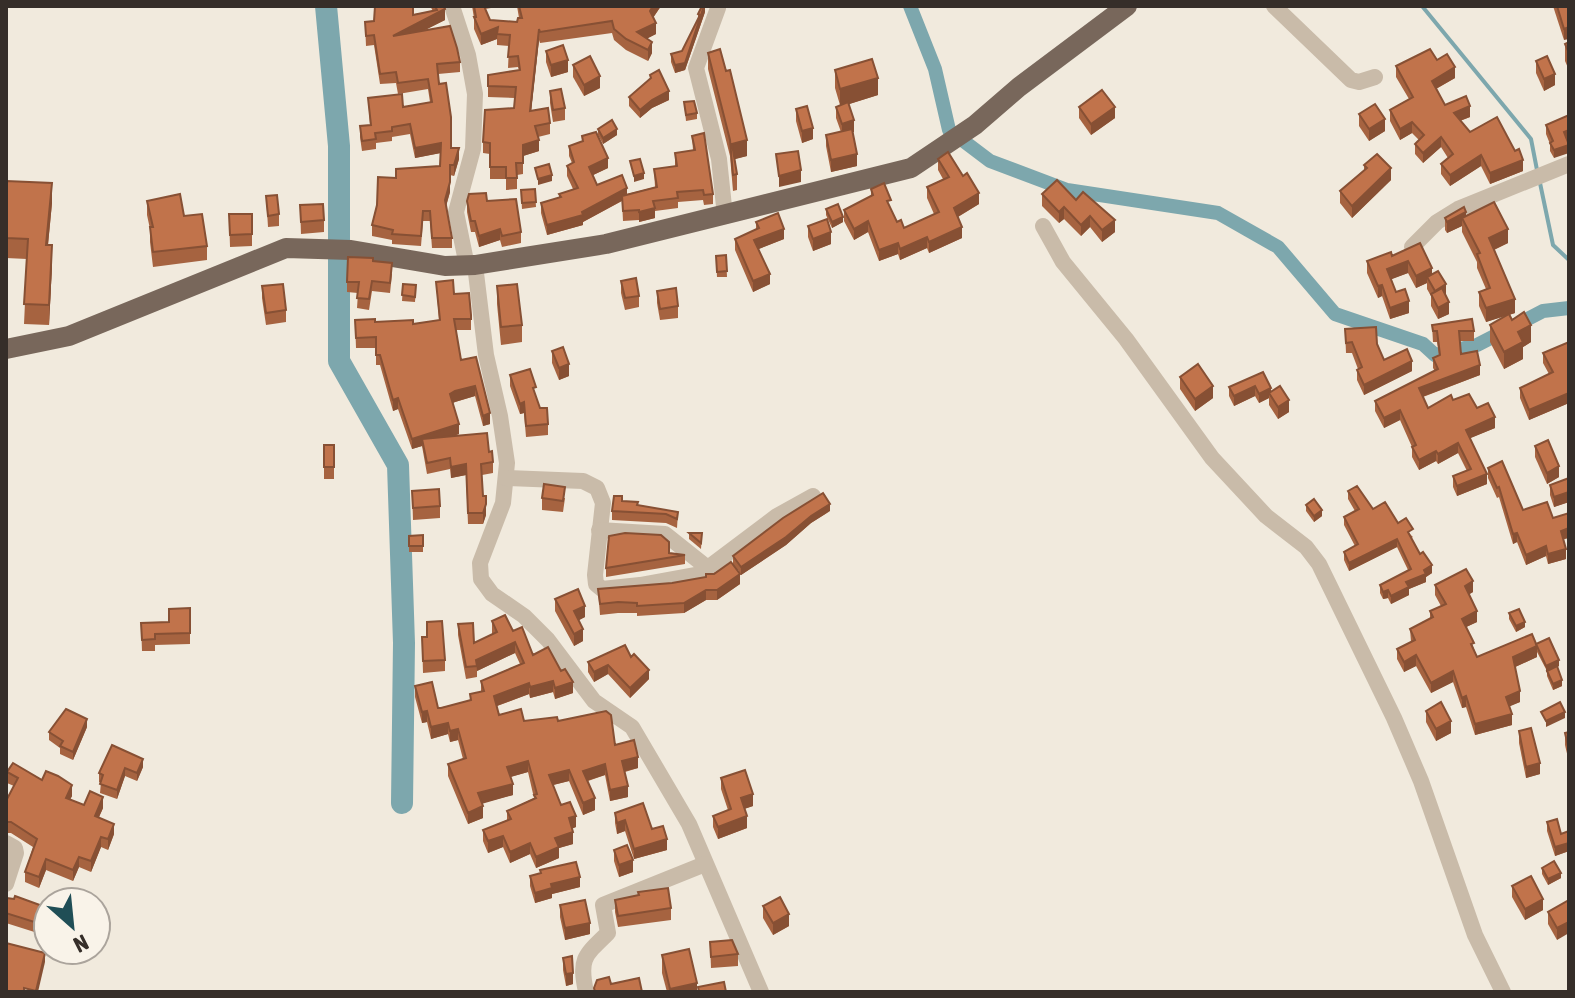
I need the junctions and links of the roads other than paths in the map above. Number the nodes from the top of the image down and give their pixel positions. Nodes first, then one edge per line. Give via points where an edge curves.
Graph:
1 (452, 6) edge
2 (1127, 6) edge
3 (1274, 6) edge
4 (718, 8) dead end
5 (1375, 77) dead end
6 (1569, 164) edge
7 (725, 216) junction
8 (1043, 226) dead end
9 (1412, 247) edge
10 (471, 266) junction
11 (6, 349) edge
12 (506, 478) junction
13 (813, 496) edge
14 (599, 530) junction
15 (709, 569) junction
16 (6, 843) edge
17 (705, 864) junction
18 (6, 884) edge
19 (586, 992) edge
20 (761, 992) edge
21 (1503, 992) edge

1 - 10 street via 475,94 473,149 456,212
2 - 7 main road via 911,168
3 - 5 street via 1351,80
4 - 7 street via 696,68 719,159
6 - 9 street via 1450,213
7 - 10 main road via 606,244
8 - 21 street via 1080,285 1212,458 1266,516 1306,547 1326,574 1402,736 1475,935
10 - 11 main road via 297,247 264,255 69,336
10 - 12 street via 506,448
12 - 14 street via 590,483 603,497
12 - 17 street via 480,563 482,583 548,640 594,701 632,727 689,824
13 - 15 street via 777,516
14 - 15 street via 665,534
14 - 15 street via 595,575 602,589 685,578
16 - 18 street via 16,851
17 - 19 street via 603,905 608,933 582,963
17 - 20 street

